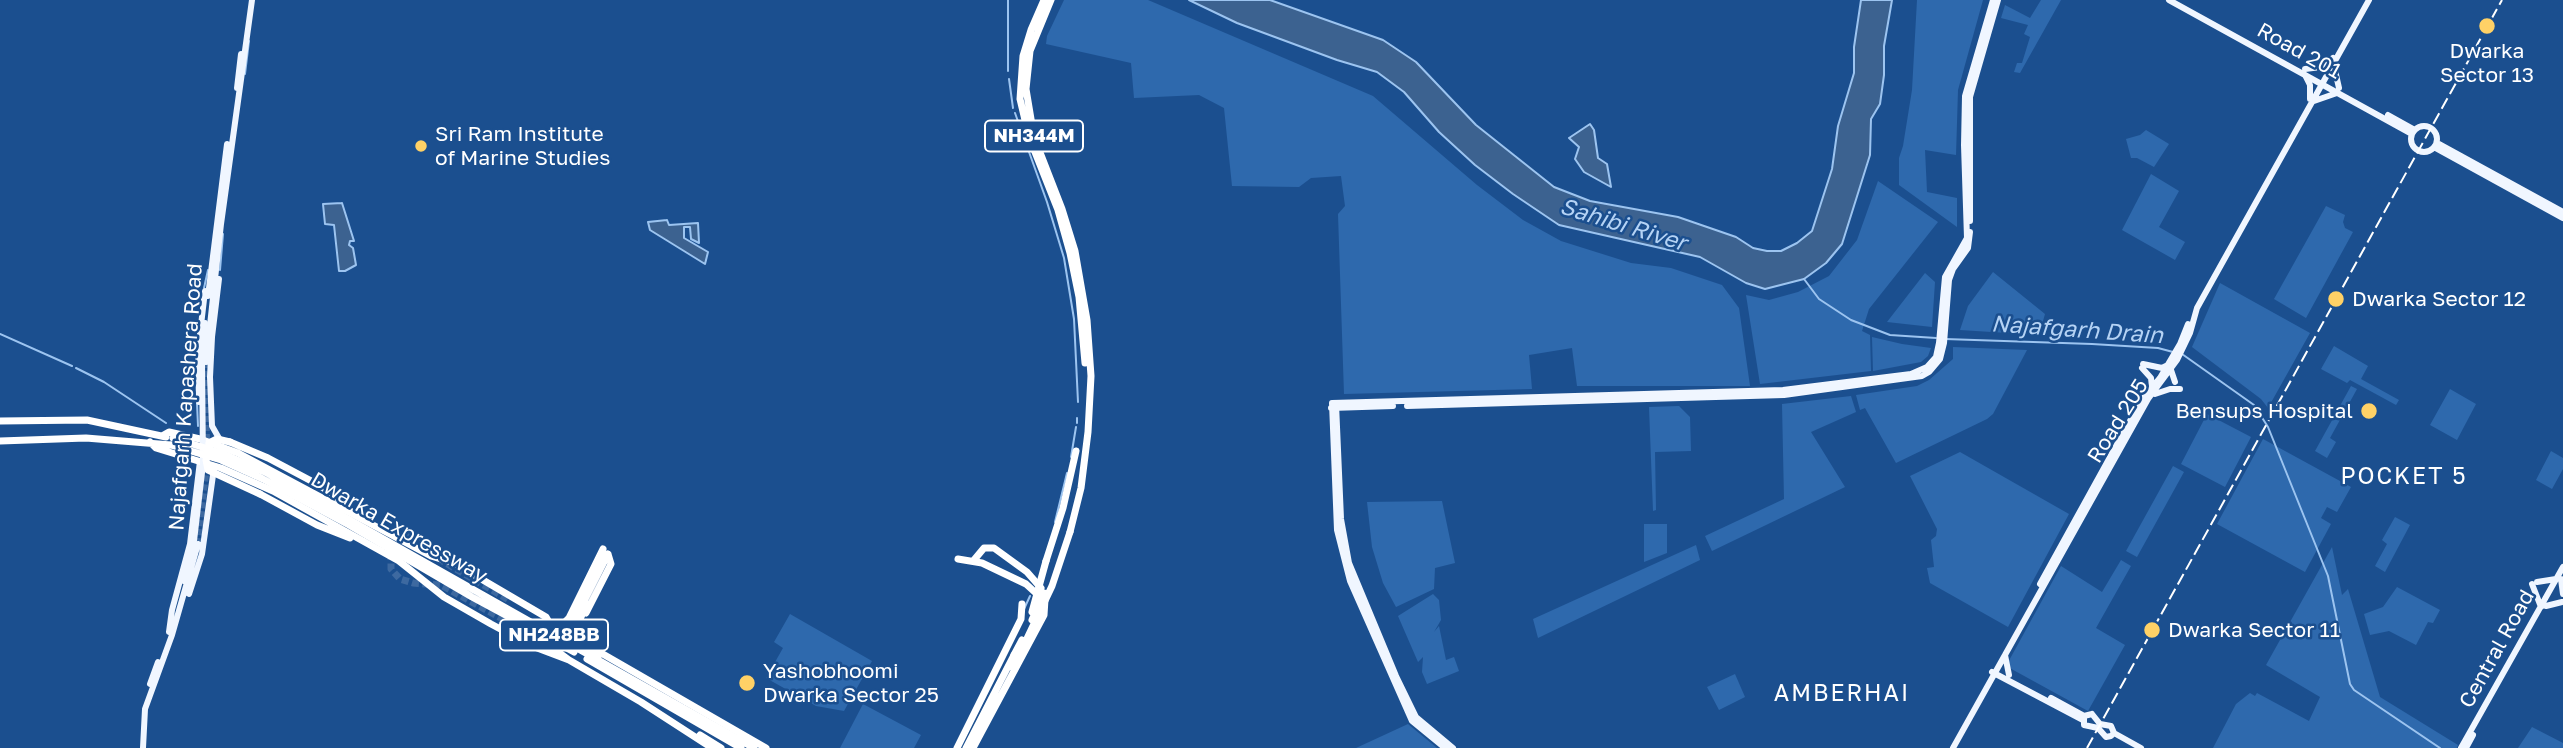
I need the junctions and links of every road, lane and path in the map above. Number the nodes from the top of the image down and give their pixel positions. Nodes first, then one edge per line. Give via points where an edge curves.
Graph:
1 (250, 0) edge
2 (1044, 0) edge
3 (1051, 0) edge
4 (1996, 0) edge
5 (2169, 0) edge
6 (2178, 0) edge
7 (2367, 0) edge
8 (2334, 59) junction
9 (2304, 71) junction
10 (2322, 81) junction
11 (2339, 90) junction
12 (1026, 96) junction
13 (2311, 101) junction
14 (2413, 132) junction
15 (1043, 143) dead end
16 (2435, 145) junction
17 (2563, 212) edge
18 (2563, 218) edge
19 (214, 265) junction
20 (1077, 272) junction
21 (1942, 331) junction
22 (2182, 345) junction
23 (206, 362) tunnel mouth
24 (2170, 367) junction
25 (2175, 382) dead end
26 (2151, 388) junction
27 (2180, 389) dead end
28 (2148, 400) junction
29 (1337, 406) junction
30 (0, 421) edge
31 (162, 436) junction
32 (200, 439) junction
33 (0, 441) edge
34 (172, 441) junction
35 (150, 442) junction
36 (228, 445) junction
37 (1076, 452) dead end
38 (200, 461) junction
39 (214, 466) junction
40 (334, 504) junction
41 (352, 514) junction
42 (325, 521) junction
43 (365, 542) junction
44 (198, 544) tunnel mouth
45 (606, 551) junction
46 (958, 559) dead end
47 (974, 561) dead end
48 (2563, 567) edge
49 (2560, 577) edge
50 (2563, 594) edge
51 (509, 600) tunnel mouth
52 (2562, 602) edge
53 (587, 604) dead end
54 (1022, 604) dead end
55 (181, 605) junction
56 (2543, 606) junction
57 (1046, 611) junction
58 (508, 622) tunnel mouth
59 (550, 624) junction
60 (1030, 626) junction
61 (569, 631) tunnel mouth
62 (169, 632) junction
63 (2005, 655) junction
64 (600, 660) junction
65 (572, 661) junction
66 (618, 662) junction
67 (1994, 670) junction
68 (2009, 677) junction
69 (1987, 687) junction
70 (2083, 718) junction
71 (693, 720) junction
72 (143, 732) junction
73 (2113, 734) junction
74 (142, 748) edge
75 (712, 748) edge
76 (721, 748) edge
77 (732, 748) edge
78 (741, 748) edge
79 (754, 748) edge
80 (766, 748) edge
81 (957, 748) edge
82 (970, 748) edge
83 (1445, 748) edge
84 (1453, 748) edge
85 (1951, 748) edge
86 (2135, 748) edge
87 (2141, 748) edge
88 (2464, 748) edge

1 - 19 main road
2 - 20 highway, NH344M via 1023,56 1020,99
3 - 12 highway, NH344M via 1030,51
4 - 21 main road via 1970,91 1971,240 1949,280
4 - 21 main road via 1965,96 1967,237 1945,277
5 - 9 main road, Road 201
6 - 9 main road, Road 201
7 - 8 main road, Road 205
8 - 9 main road
8 - 10 main road, Road 205
8 - 11 main road
9 - 10 main road, Road 201
9 - 13 main road
10 - 11 main road, Road 201
10 - 13 main road, Road 205
11 - 13 main road
11 - 14 main road, Road 201
12 - 15 highway
12 - 20 highway, NH344M via 1034,137 1062,209
13 - 22 main road, Road 205 via 2197,308
13 - 22 main road, Road 205 via 2296,119 2193,310
14 - 16 main road via 2420,126 2430,127 2436,134
14 - 16 main road via 2412,143 2418,150 2428,151
16 - 17 main road
16 - 18 main road
19 - 23 main road
19 - 32 main road via 205,290 198,351
19 - 36 main road via 219,285 211,364 212,426
19 - 62 main road, Najafgarh Kapashera Road, bridge via 202,362 203,464 194,541
20 - 60 highway, NH344M, bridge via 1086,377 1081,460 1060,551
20 - 82 highway, NH344M, bridge via 1087,320 1091,376 1081,488 1052,586
21 - 29 main road via 1936,358 1920,371 1783,390
22 - 24 main road, Road 205
24 - 25 main road
24 - 26 main road, Road 205
24 - 26 main road via 2143,366
24 - 28 main road, Road 205
26 - 67 main road, Road 205
27 - 28 main road
28 - 63 main road, Road 205
29 - 83 main road via 1337,530 1350,581 1412,721
29 - 84 main road via 1340,519 1349,563 1416,718
30 - 31 highway, Dwarka Expressway / NH248BB via 86,420
31 - 32 highway via 169,432
31 - 34 highway, Dwarka Expressway / NH248BB
32 - 36 highway
33 - 35 highway, Dwarka Expressway / NH248BB via 86,438
34 - 35 highway, Dwarka Expressway / NH248BB
34 - 64 highway, Dwarka Expressway / NH248BB, bridge via 220,453 265,472
34 - 71 highway, Dwarka Expressway / NH248BB, bridge via 284,490
35 - 38 highway
36 - 40 highway
36 - 41 highway via 268,458 317,484 346,504
36 - 43 highway, bridge via 218,439 209,443 208,470 317,525
37 - 60 highway, bridge
38 - 39 highway
38 - 62 main road via 190,544
39 - 42 highway via 274,491
39 - 55 main road via 202,554
40 - 41 highway
40 - 42 highway
41 - 59 highway via 454,563 547,617
42 - 43 highway
43 - 65 highway via 532,646
44 - 55 main road
45 - 59 highway via 566,622
45 - 61 highway
45 - 66 highway via 611,564 582,631 587,641
46 - 57 highway, bridge via 982,563 1034,590
47 - 57 highway, bridge via 984,548 1005,554 1037,583
48 - 49 main road, Central Road
49 - 50 main road
49 - 56 main road, Central Road
49 - 56 main road via 2534,583
51 - 59 highway
52 - 56 main road
53 - 64 highway, bridge via 579,624 580,636
54 - 81 highway via 1021,616
55 - 72 main road via 146,704
56 - 88 main road, Central Road
57 - 82 highway, bridge
58 - 65 highway
59 - 66 highway
60 - 82 highway, NH344M, bridge
62 - 72 main road, Najafgarh Kapashera Road via 141,709
63 - 67 main road, Road 205
63 - 68 main road
64 - 79 highway, Dwarka Expressway / NH248BB, bridge
65 - 75 highway
65 - 76 highway via 631,691
66 - 80 highway
67 - 68 main road
67 - 69 main road, Road 205
67 - 85 main road, Road 205
68 - 69 main road
68 - 70 main road
69 - 85 main road, Road 205
70 - 73 main road via 2093,715 2099,724 2111,726
70 - 73 main road via 2086,727 2098,728 2103,736
71 - 77 highway, Dwarka Expressway, bridge
71 - 78 highway, Dwarka Expressway / NH248BB, bridge
72 - 74 main road
73 - 86 main road
73 - 87 main road

